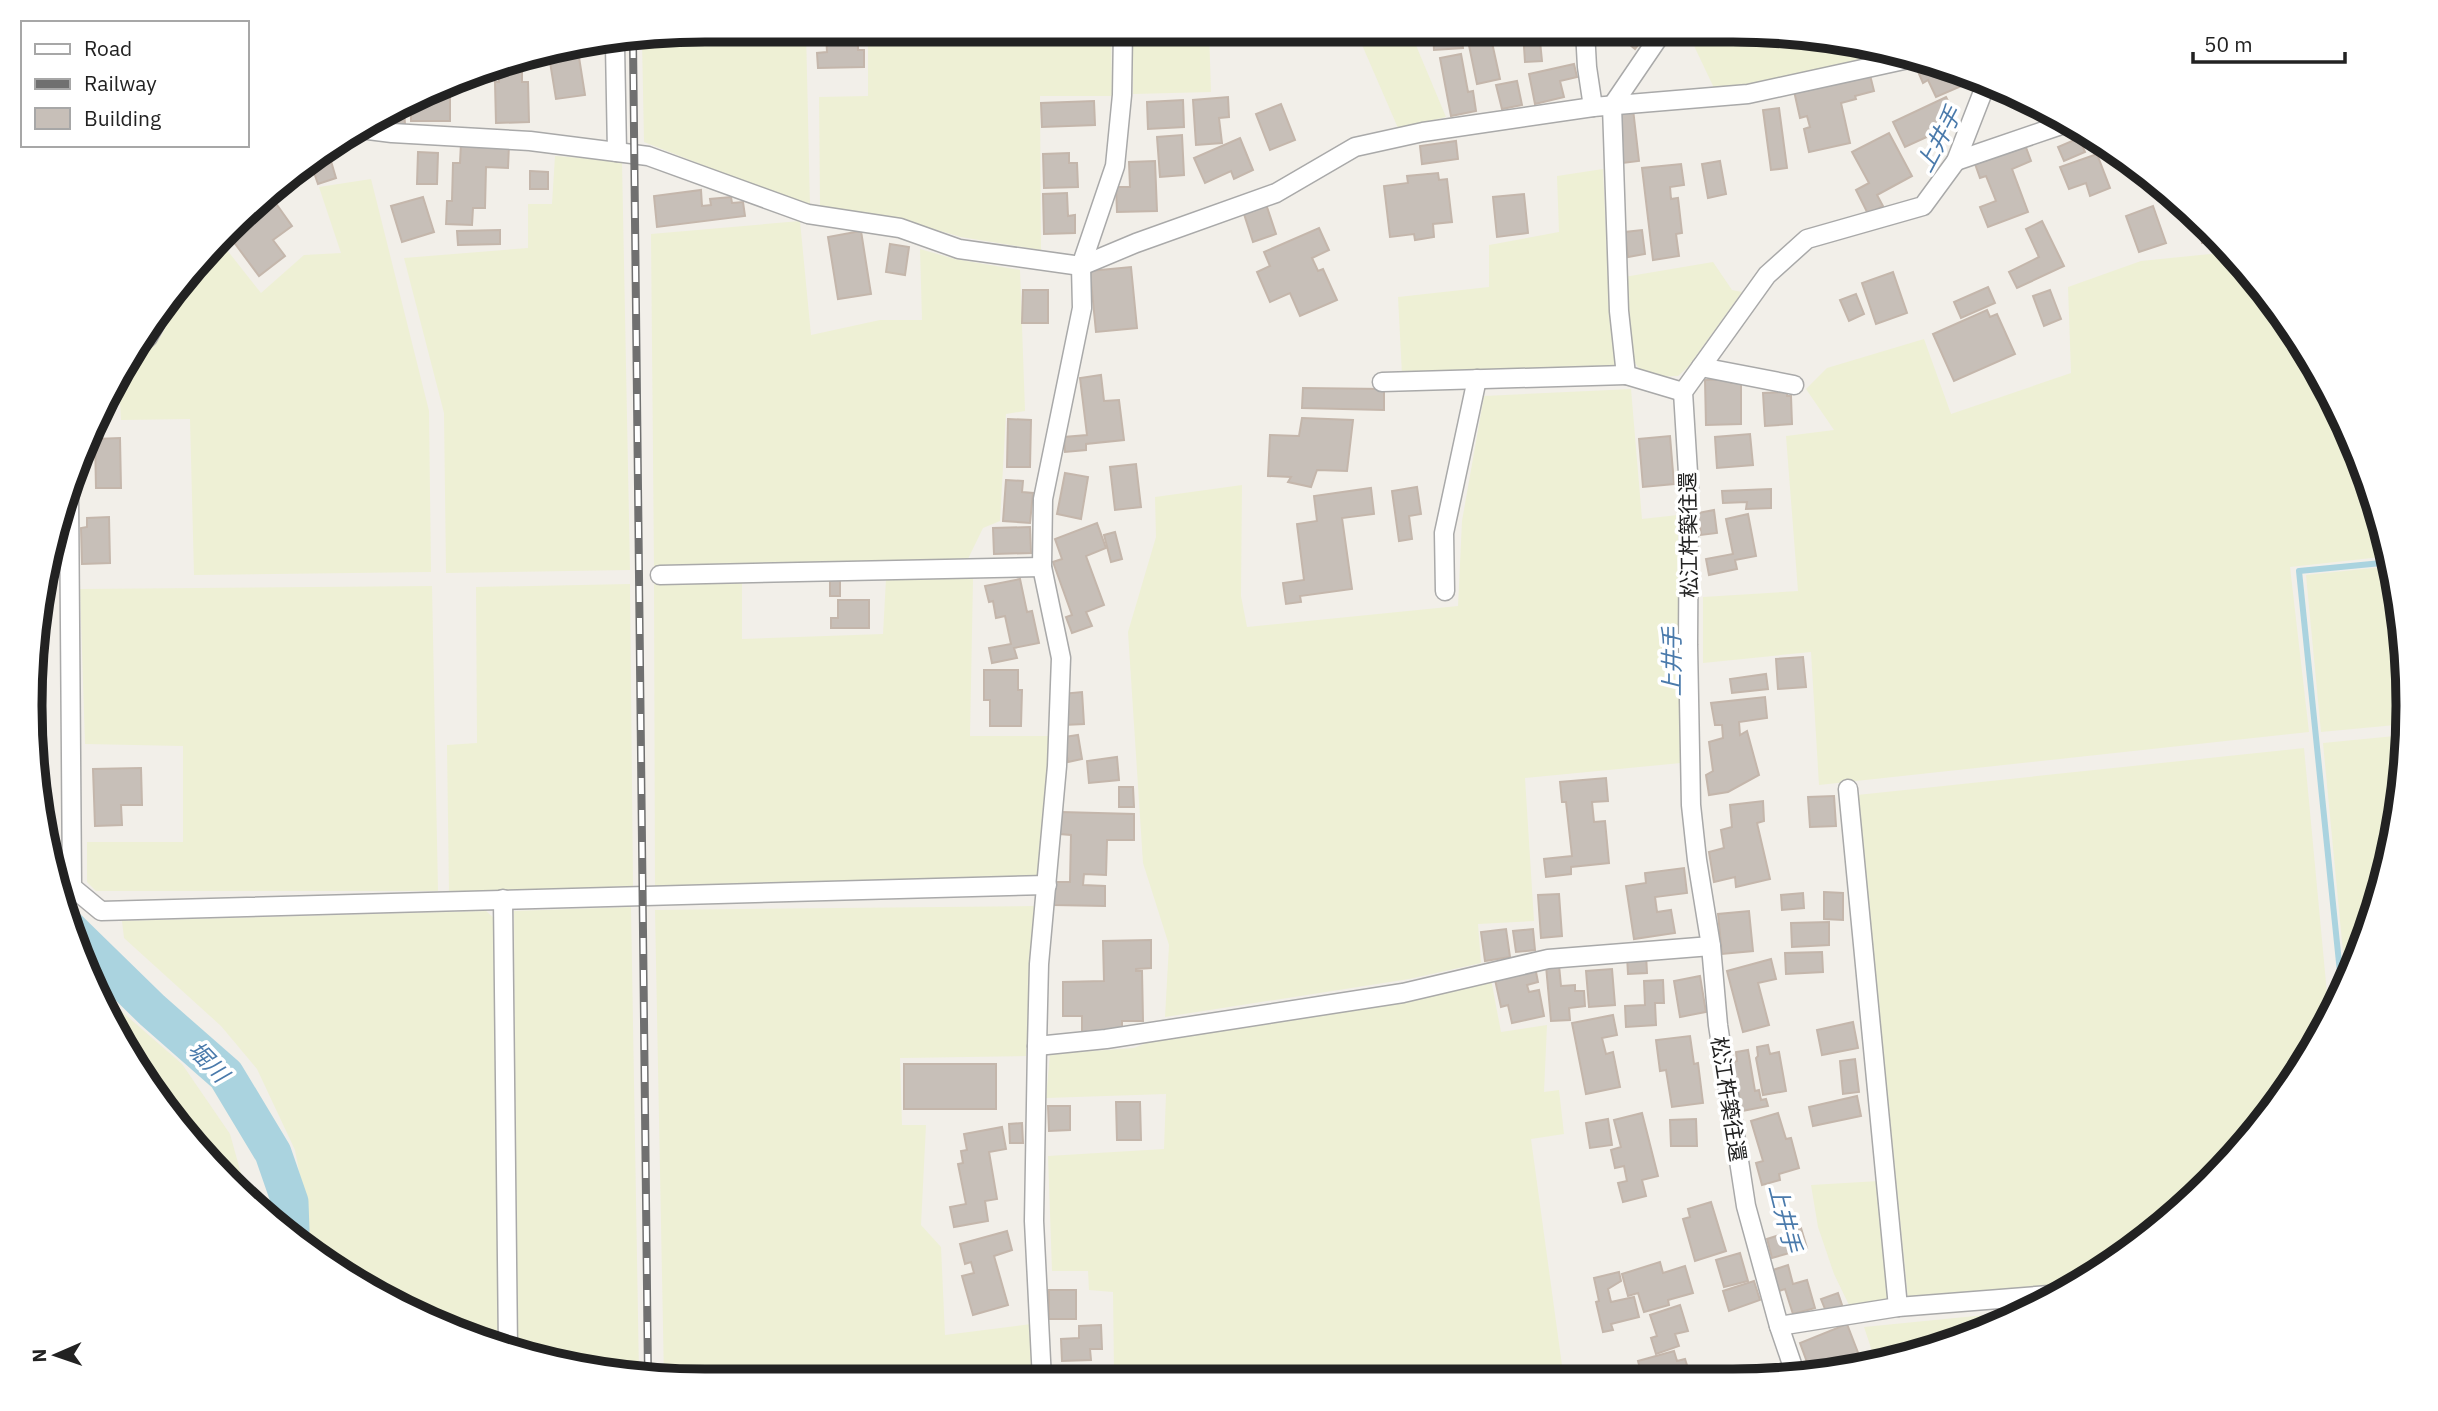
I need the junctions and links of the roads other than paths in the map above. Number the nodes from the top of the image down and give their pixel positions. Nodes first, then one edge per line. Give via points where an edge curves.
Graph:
1 (1123, 42) edge
2 (1586, 42) edge
3 (1656, 42) edge
4 (615, 49) edge
5 (1893, 62) edge
6 (1983, 92) edge
7 (1612, 106) junction
8 (1592, 107) junction
9 (2056, 127) edge
10 (375, 130) edge
11 (617, 152) junction
12 (1956, 161) junction
13 (1081, 267) junction
14 (1701, 367) junction
15 (1626, 375) junction
16 (1477, 379) junction
17 (1382, 382) dead end
18 (1794, 385) dead end
19 (1683, 392) junction
20 (69, 519) edge
21 (1042, 567) junction
22 (660, 575) dead end
23 (1445, 591) dead end
24 (1848, 789) dead end
25 (1047, 885) junction
26 (503, 899) junction
27 (1711, 946) junction
28 (1037, 1046) junction
29 (2035, 1296) edge
30 (1898, 1307) junction
31 (1779, 1326) junction
32 (508, 1339) edge
33 (1793, 1366) edge
34 (1041, 1369) edge

1 - 13 street via 1115,166
2 - 8 street
3 - 7 street
4 - 11 street
5 - 7 street via 1748,94
6 - 12 street
7 - 8 street
7 - 15 street via 1619,311
8 - 13 street via 1355,147 1276,192
9 - 12 street
10 - 11 street
11 - 13 street via 649,156 808,214 900,228 959,249
12 - 14 street via 1923,206 1807,239 1767,275
13 - 21 street via 1082,307 1043,499
14 - 18 street
14 - 19 street
15 - 16 street
15 - 19 street
16 - 17 street
16 - 23 street via 1444,533
19 - 27 street, 松江杵築往還 via 1689,489 1691,805
20 - 26 street via 72,887 101,911
21 - 22 street
21 - 25 street via 1061,658
24 - 30 street
25 - 26 street
25 - 28 street
26 - 32 street
27 - 28 street via 1549,959 1403,993
27 - 31 street, 松江杵築往還 via 1718,1025 1746,1206
28 - 34 street via 1034,1221
29 - 30 street
30 - 31 street
31 - 33 street, 松江杵築往還

